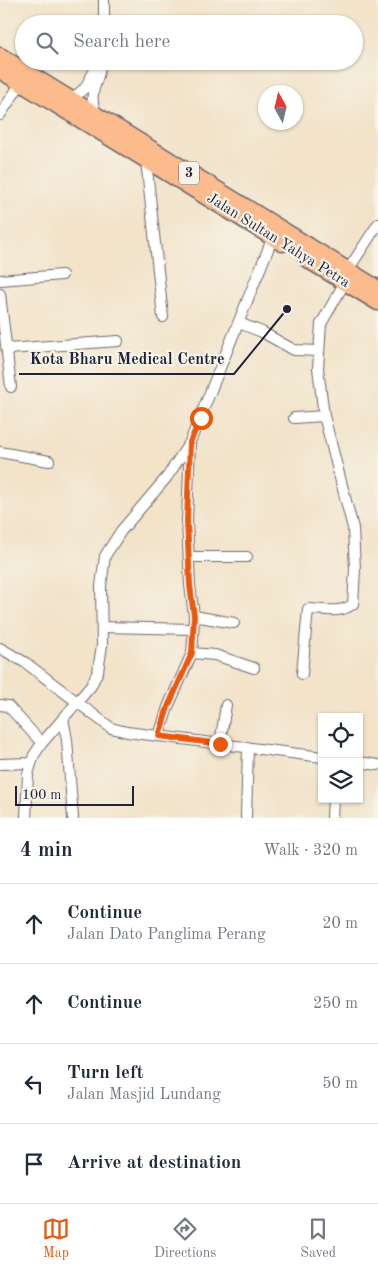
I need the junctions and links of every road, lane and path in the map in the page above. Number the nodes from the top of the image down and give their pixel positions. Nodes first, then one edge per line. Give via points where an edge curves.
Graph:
1 (104, 0) edge
2 (104, 15) edge
3 (0, 56) edge
4 (15, 65) edge
5 (0, 70) edge
6 (23, 70) edge
7 (96, 70) edge
8 (100, 70) edge
9 (20, 83) junction
10 (71, 100) junction
11 (0, 115) edge
12 (98, 117) junction
13 (146, 160) junction
14 (378, 224) edge
15 (273, 237) junction
16 (62, 275) dead end
17 (347, 276) junction
18 (0, 280) edge
19 (378, 289) edge
20 (0, 294) edge
21 (378, 302) edge
22 (2, 314) edge
23 (163, 317) dead end
24 (239, 323) junction
25 (118, 341) dead end
26 (8, 350) junction
27 (319, 351) junction
28 (11, 387) dead end
29 (324, 416) junction
30 (294, 418) dead end
31 (190, 442) junction
32 (0, 452) edge
33 (50, 461) dead end
34 (190, 557) junction
35 (247, 558) dead end
36 (194, 616) junction
37 (234, 623) dead end
38 (102, 627) junction
39 (193, 629) junction
40 (0, 648) edge
41 (192, 653) junction
42 (254, 668) dead end
43 (302, 674) dead end
44 (78, 702) junction
45 (0, 705) edge
46 (226, 705) dead end
47 (63, 718) junction
48 (159, 736) junction
49 (42, 743) junction
50 (220, 744) junction
51 (248, 748) junction
52 (318, 757) edge
53 (30, 763) junction
54 (363, 763) edge
55 (0, 764) edge
56 (378, 765) edge
57 (333, 803) edge
58 (26, 818) edge
59 (73, 818) edge
60 (246, 818) edge
61 (332, 818) edge

1 - 2 street
3 - 4 highway, Jalan Sultan Yahya Petra / 3
5 - 9 highway, Jalan Sultan Yahya Petra / 3
6 - 10 highway, Jalan Sultan Yahya Petra / 3
7 - 10 street via 85,88
8 - 12 street via 91,99
9 - 11 street
9 - 13 highway, Jalan Sultan Yahya Petra / 3
10 - 12 highway, Jalan Sultan Yahya Petra / 3
12 - 17 highway, Jalan Sultan Yahya Petra / 3
13 - 15 highway, Jalan Sultan Yahya Petra / 3
13 - 23 street
14 - 17 street
15 - 17 highway, Jalan Sultan Yahya Petra / 3
15 - 24 street
16 - 18 street
17 - 19 highway, Jalan Sultan Yahya Petra / 3
17 - 21 highway, Jalan Sultan Yahya Petra / 3
17 - 27 street via 321,324
20 - 22 street
22 - 26 street
24 - 27 street via 294,350
24 - 31 street
25 - 26 street
26 - 28 street
27 - 29 street
29 - 30 street
29 - 43 street via 353,528 353,604 336,610 308,608
31 - 34 street via 187,521
31 - 38 street via 105,556
32 - 33 street
34 - 35 street
34 - 36 street
36 - 37 street
36 - 39 street
38 - 39 street
38 - 44 street via 98,671
39 - 41 street
40 - 44 street
41 - 42 street via 215,655
41 - 48 street
44 - 47 street
44 - 48 street via 111,728
45 - 49 street via 8,706
46 - 50 street
47 - 49 street
47 - 59 street
48 - 50 street
49 - 53 street
50 - 51 street
51 - 52 street
51 - 60 street
53 - 55 street
53 - 58 street
54 - 56 street
57 - 61 street

